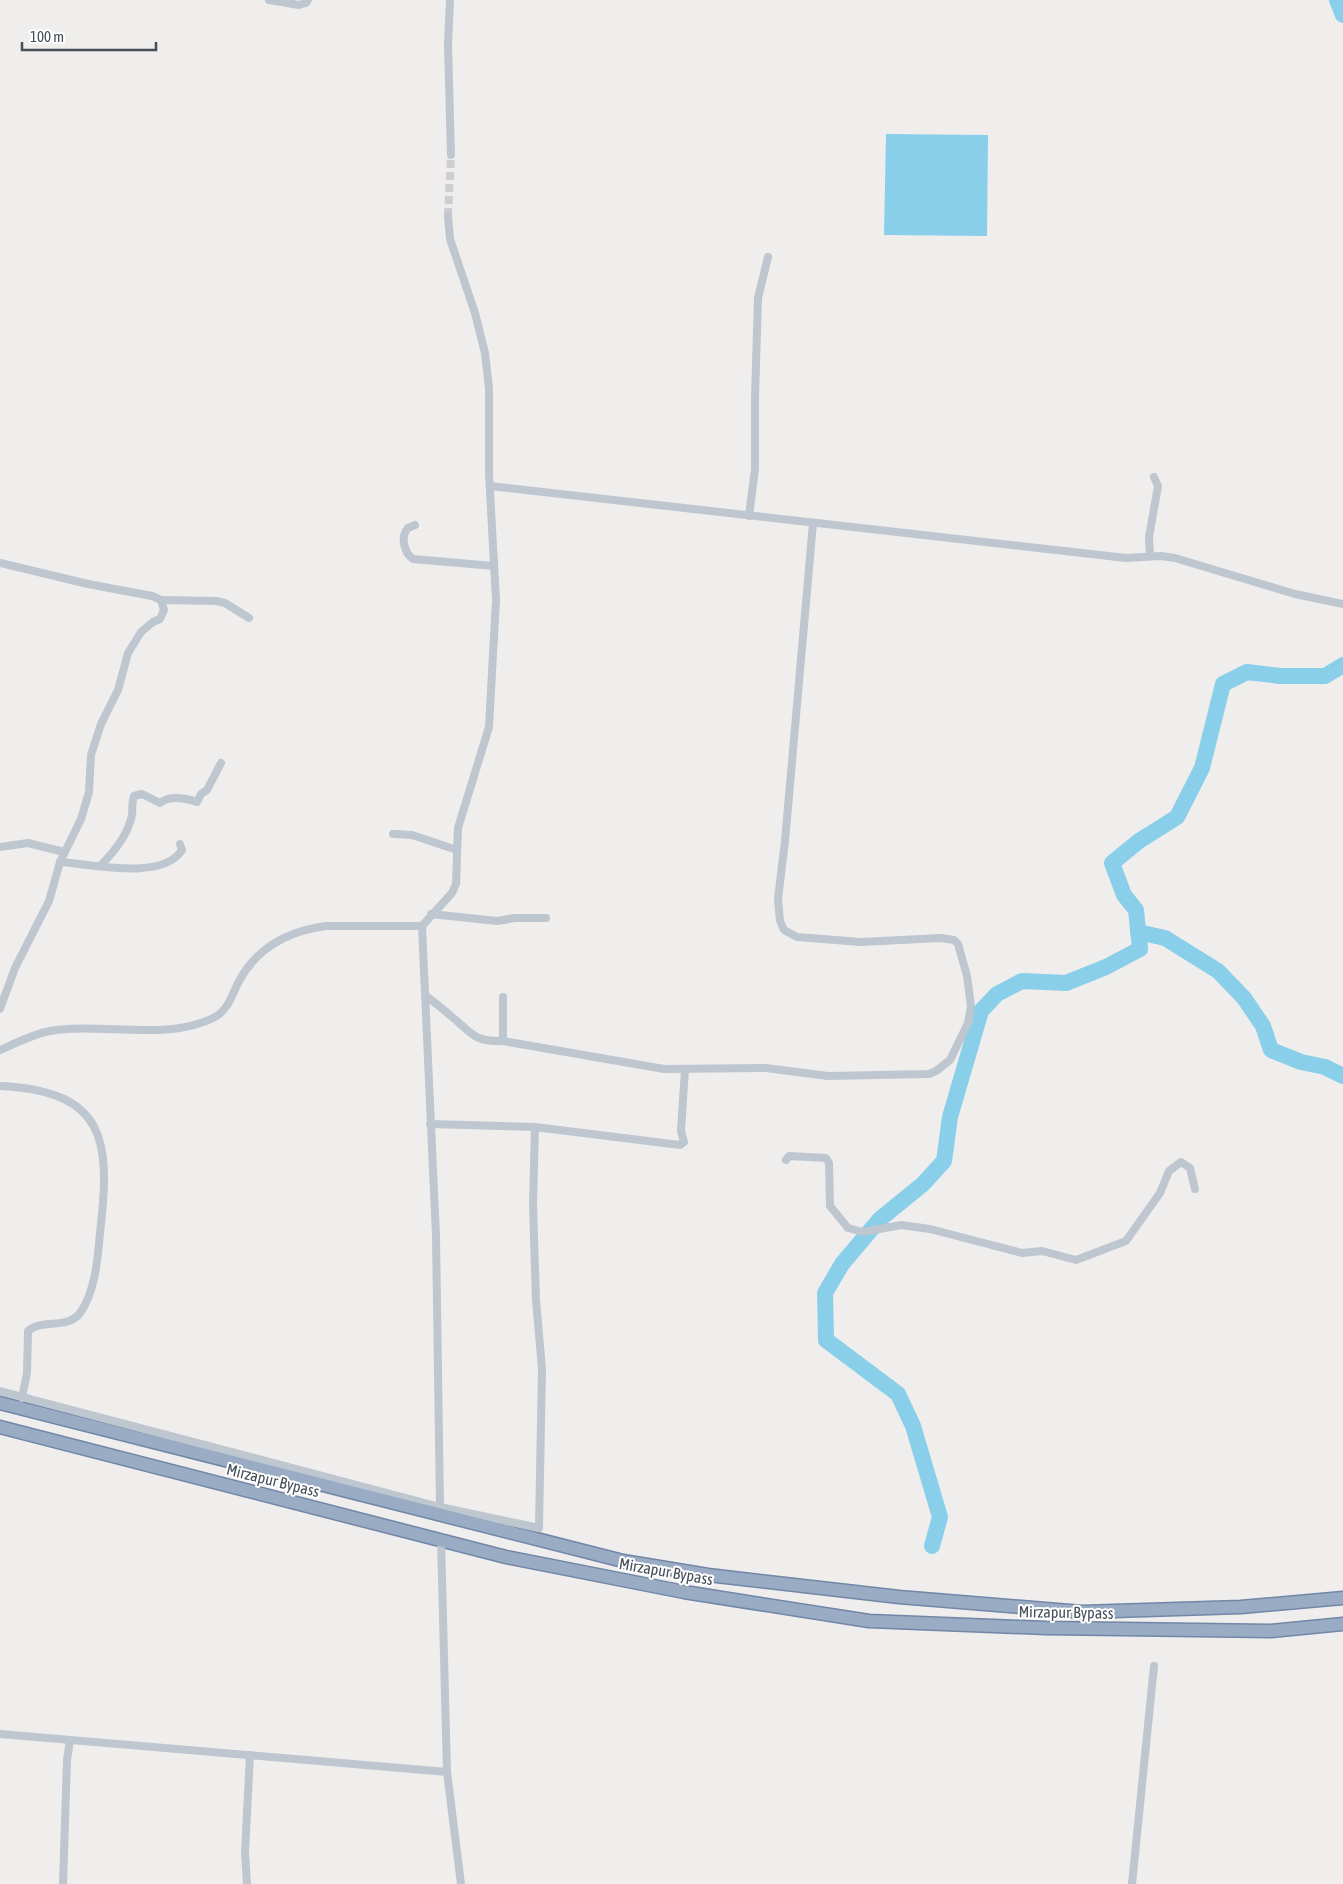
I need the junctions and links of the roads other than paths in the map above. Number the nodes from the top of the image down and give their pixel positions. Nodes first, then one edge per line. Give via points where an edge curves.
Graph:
1 (268, 0) edge
2 (308, 0) edge
3 (450, 0) edge
4 (450, 155) tunnel mouth
5 (448, 216) tunnel mouth
6 (768, 257) dead end
7 (1154, 478) dead end
8 (490, 486) junction
9 (749, 516) junction
10 (813, 523) junction
11 (415, 525) dead end
12 (1150, 556) junction
13 (0, 563) edge
14 (494, 566) junction
15 (161, 600) junction
16 (1343, 604) edge
17 (248, 618) dead end
18 (221, 763) dead end
19 (393, 834) dead end
20 (180, 844) dead end
21 (0, 847) edge
22 (457, 850) junction
23 (64, 852) junction
24 (60, 862) junction
25 (101, 865) junction
26 (431, 914) junction
27 (546, 918) dead end
28 (422, 926) junction
29 (426, 996) junction
30 (503, 996) dead end
31 (0, 1009) edge
32 (503, 1041) junction
33 (0, 1050) edge
34 (685, 1069) junction
35 (0, 1086) edge
36 (430, 1124) junction
37 (535, 1126) junction
38 (786, 1160) dead end
39 (1195, 1189) dead end
40 (0, 1391) edge
41 (22, 1398) junction
42 (0, 1403) edge
43 (0, 1427) edge
44 (440, 1507) junction
45 (441, 1540) junction
46 (1343, 1598) edge
47 (1343, 1624) edge
48 (1154, 1666) dead end
49 (0, 1734) edge
50 (70, 1740) junction
51 (250, 1755) junction
52 (447, 1772) junction
53 (63, 1884) edge
54 (247, 1884) edge
55 (461, 1884) edge
56 (1132, 1884) edge

1 - 2 street via 299,5
3 - 4 street
5 - 8 street via 450,239 485,353 489,388
6 - 9 street via 758,298 756,469
7 - 12 street via 1158,486 1149,536
8 - 9 street
8 - 14 street
9 - 10 street
10 - 12 street via 1126,558
10 - 34 street via 778,899 780,921 784,930 797,937 861,942 954,940 967,976 971,1006 968,1024 950,1060 929,1074 828,1076 766,1068
11 - 14 street via 408,528 404,537 406,551 413,559
12 - 16 street via 1175,558 1295,594
13 - 15 street
14 - 22 street via 496,600 489,727 458,828
15 - 17 street via 216,601
15 - 23 street via 163,614 135,640 118,690 100,724 91,755 82,819
18 - 25 street via 207,790 196,802 173,798 160,803 142,794 134,796 131,801 133,813 125,834
19 - 22 street via 421,837
20 - 25 street via 182,850 173,862 150,868
21 - 23 street via 28,843
22 - 26 street via 456,884 452,893
23 - 24 street
24 - 25 street
24 - 31 street via 49,902 15,968
26 - 27 street via 497,921
26 - 28 street
28 - 29 street
28 - 33 street via 326,926 279,940 264,948 253,960 223,1011 196,1024 167,1028 49,1031
29 - 32 street via 453,1016 470,1035
29 - 36 street
30 - 32 street
32 - 34 street via 664,1069
34 - 37 street via 683,1144
35 - 41 street via 52,1093 80,1108 97,1132 104,1162 102,1215 90,1292 82,1311 70,1321 39,1325 28,1331 27,1373
36 - 37 street
36 - 44 street via 436,1236
37 - 44 street via 536,1300 542,1369 540,1528
38 - 39 street via 789,1156 826,1158 829,1163 830,1206 848,1228 863,1232 901,1225 930,1229 1022,1253 1042,1251 1076,1260 1126,1241 1160,1193 1168,1171 1181,1162 1190,1168
40 - 41 street
41 - 44 street
42 - 46 highway via 561,1546 623,1561 708,1575 899,1597 1082,1612 1241,1607
43 - 45 highway, Mirzapur Bypass
45 - 47 highway, Mirzapur Bypass via 506,1557 684,1592 869,1621 1046,1628 1271,1631
45 - 52 street
48 - 56 street
49 - 50 street
50 - 51 street
50 - 53 street
51 - 52 street
51 - 54 street via 245,1852
52 - 55 street

